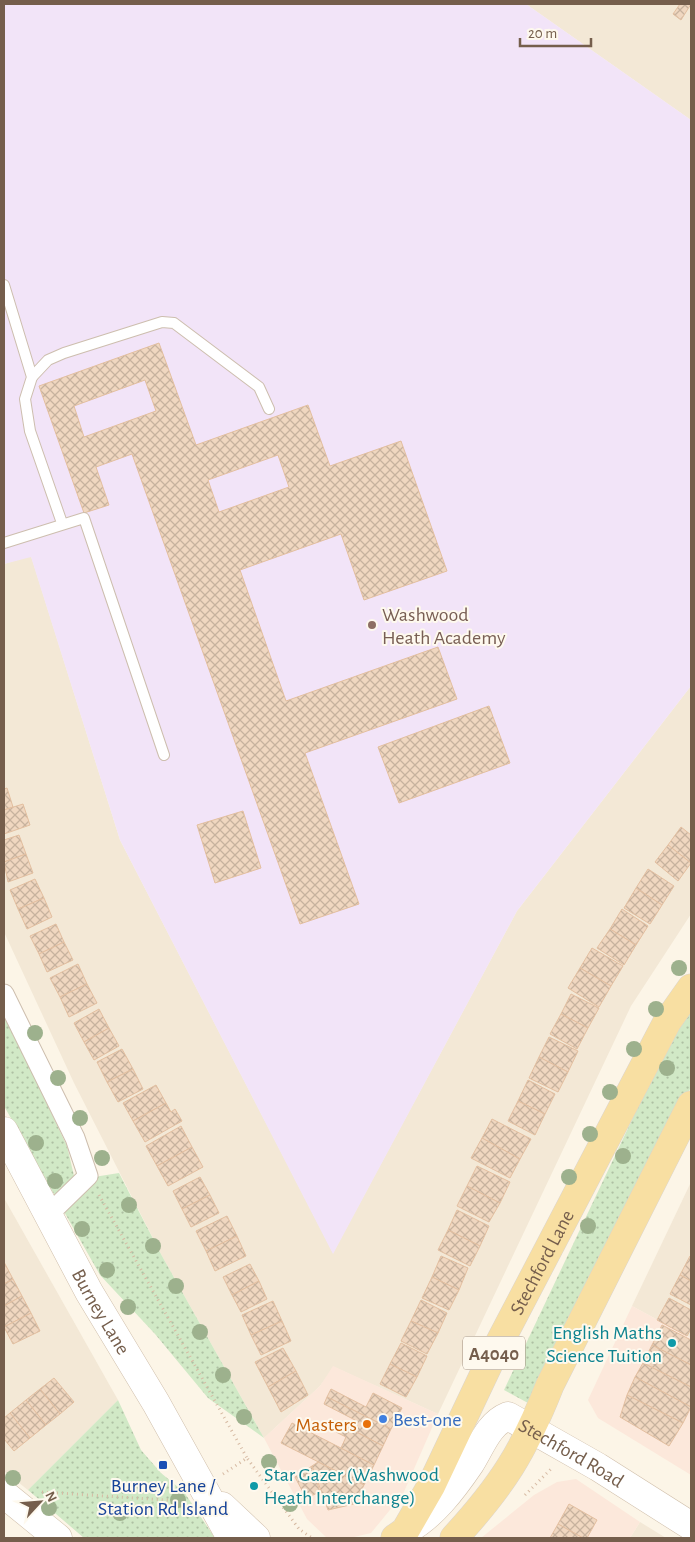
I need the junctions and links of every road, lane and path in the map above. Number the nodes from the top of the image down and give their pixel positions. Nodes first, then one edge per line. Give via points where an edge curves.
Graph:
1 (4, 285) edge
2 (32, 376) junction
3 (269, 409) dead end
4 (62, 523) junction
5 (4, 543) edge
6 (164, 755) dead end
7 (691, 988) edge
8 (4, 994) edge
9 (691, 1105) edge
10 (4, 1131) edge
11 (88, 1176) junction
12 (49, 1214) junction
13 (532, 1430) junction
14 (247, 1458) junction
15 (203, 1488) junction
16 (10, 1499) edge
17 (691, 1526) edge
18 (400, 1534) edge
19 (58, 1538) edge
20 (231, 1538) edge
21 (256, 1538) edge
22 (312, 1538) edge
23 (454, 1538) edge

1 - 2 lane
2 - 3 lane via 48,360 64,353 162,322 174,323 258,387
2 - 4 lane via 25,399 30,431
4 - 5 lane
4 - 6 lane via 84,518
7 - 18 main road, Stechford Lane / A4040 via 667,1022 493,1355 431,1486
8 - 11 street via 76,1138
9 - 13 main road, A4040 via 550,1385
10 - 12 street, Burney Lane
11 - 12 street
11 - 14 path
12 - 15 street, Burney Lane via 89,1292
13 - 17 street, Stechford Road
13 - 18 street, Stechford Road via 508,1416 504,1418 486,1435 470,1464 434,1510
13 - 23 main road, A4040 via 493,1495
14 - 15 path
14 - 22 path via 299,1529
15 - 16 path via 184,1501 42,1492
15 - 20 street, Burney Lane
15 - 21 street, Burney Lane
16 - 19 street

